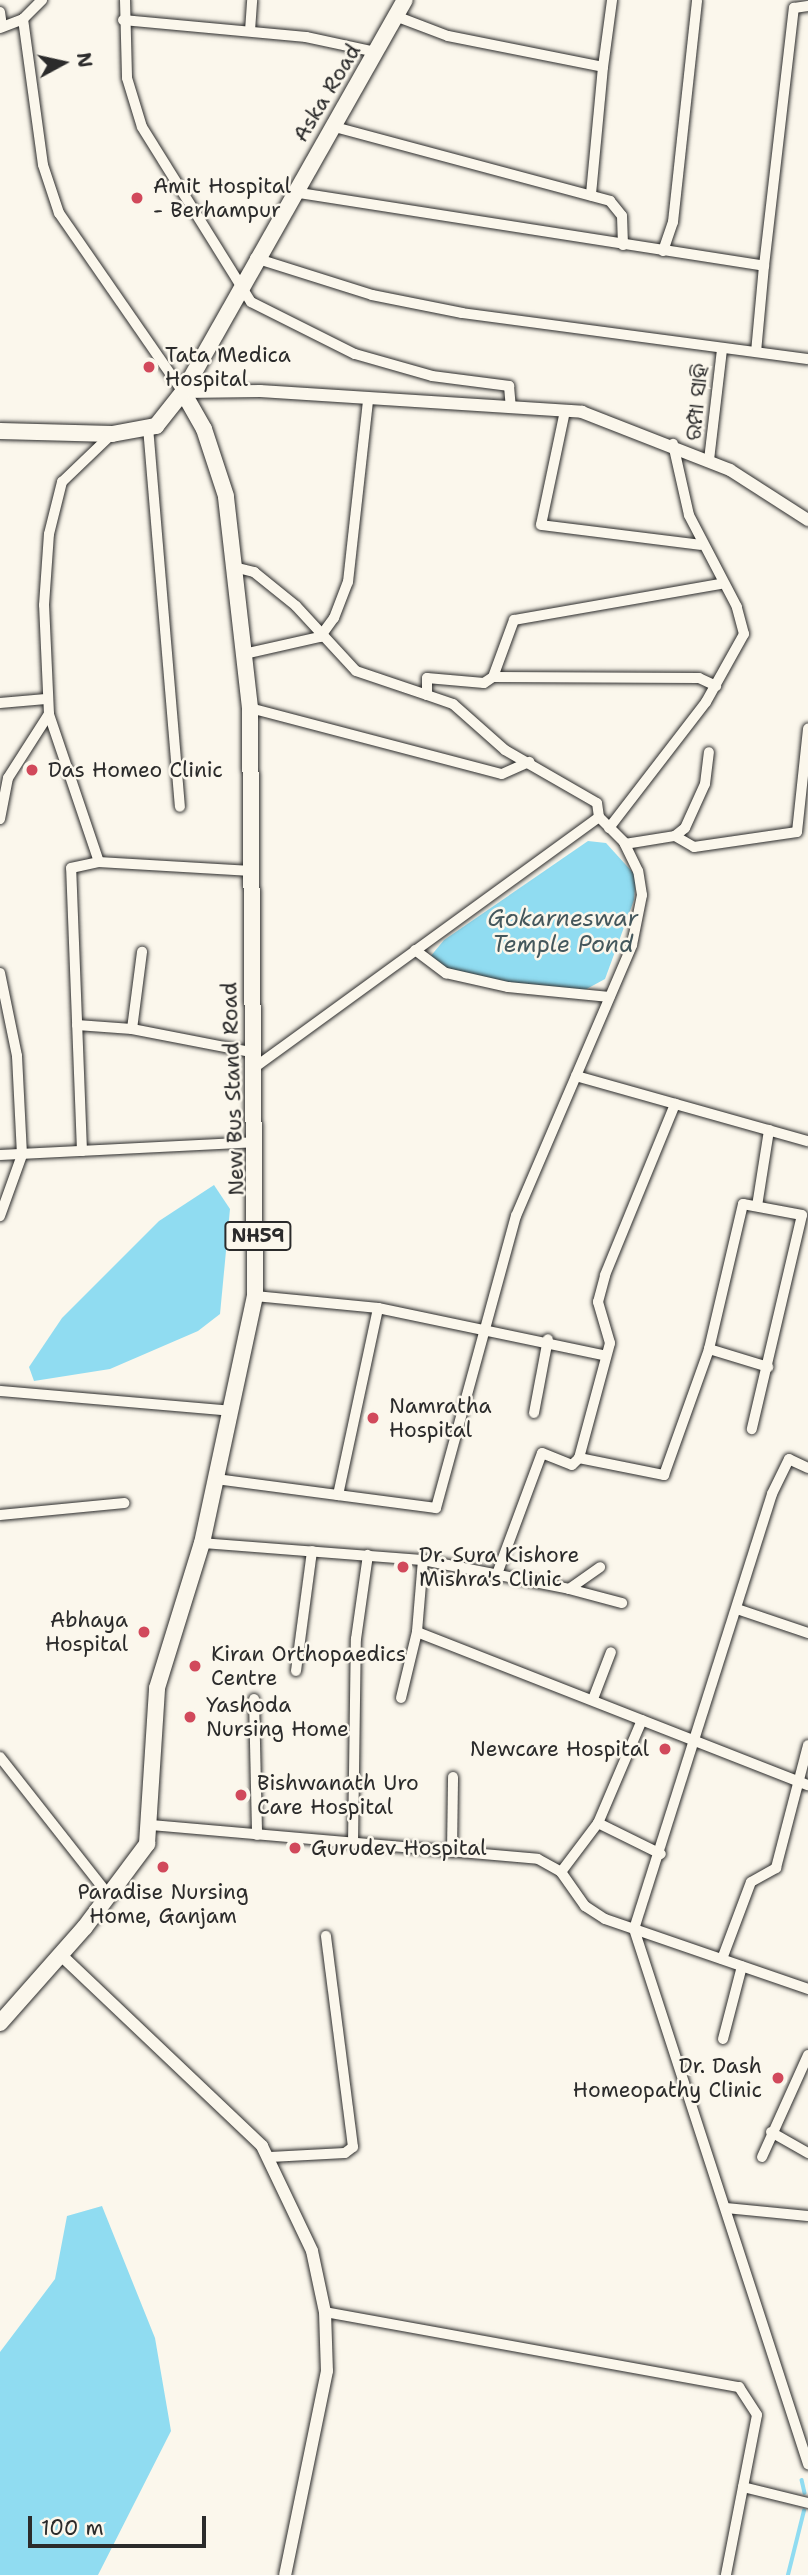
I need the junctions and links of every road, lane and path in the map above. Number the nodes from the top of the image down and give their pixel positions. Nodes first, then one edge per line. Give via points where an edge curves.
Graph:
1 (41, 0) edge
2 (125, 0) edge
3 (252, 0) edge
4 (405, 0) edge
5 (411, 0) edge
6 (612, 0) edge
7 (697, 0) edge
8 (808, 6) edge
9 (0, 12) edge
10 (398, 17) junction
11 (23, 19) junction
12 (123, 20) junction
13 (1, 27) edge
14 (250, 31) junction
15 (376, 52) junction
16 (603, 67) junction
17 (331, 125) junction
18 (293, 192) junction
19 (590, 194) junction
20 (623, 246) junction
21 (663, 251) junction
22 (255, 257) junction
23 (764, 266) junction
24 (240, 285) junction
25 (722, 349) junction
26 (756, 352) junction
27 (808, 359) edge
28 (183, 392) junction
29 (368, 401) junction
30 (511, 408) junction
31 (565, 411) junction
32 (148, 427) junction
33 (0, 431) edge
34 (112, 434) junction
35 (673, 443) junction
36 (709, 460) junction
37 (808, 520) edge
38 (701, 545) junction
39 (234, 567) junction
40 (721, 584) junction
41 (320, 637) junction
42 (244, 654) junction
43 (494, 677) junction
44 (716, 686) junction
45 (427, 695) junction
46 (46, 699) junction
47 (0, 703) edge
48 (250, 708) junction
49 (49, 715) junction
50 (808, 729) edge
51 (709, 752) dead end
52 (528, 762) junction
53 (180, 807) dead end
54 (599, 817) junction
55 (0, 819) edge
56 (808, 824) edge
57 (609, 828) junction
58 (797, 832) junction
59 (675, 836) junction
60 (625, 844) junction
61 (99, 862) junction
62 (251, 871) junction
63 (415, 950) junction
64 (142, 952) dead end
65 (0, 973) edge
66 (610, 997) junction
67 (77, 1025) junction
68 (132, 1029) junction
69 (250, 1052) junction
70 (251, 1070) junction
71 (576, 1076) junction
72 (675, 1104) junction
73 (769, 1130) junction
74 (808, 1141) edge
75 (254, 1142) junction
76 (82, 1151) junction
77 (0, 1155) edge
78 (22, 1155) junction
79 (757, 1206) junction
80 (0, 1216) edge
81 (255, 1296) junction
82 (378, 1308) junction
83 (487, 1327) junction
84 (548, 1339) junction
85 (709, 1349) junction
86 (603, 1355) junction
87 (768, 1367) junction
88 (0, 1391) edge
89 (231, 1411) junction
90 (534, 1413) dead end
91 (752, 1429) dead end
92 (579, 1458) junction
93 (808, 1468) edge
94 (216, 1479) junction
95 (338, 1495) junction
96 (124, 1503) dead end
97 (0, 1516) edge
98 (202, 1543) junction
99 (312, 1551) junction
100 (368, 1555) junction
101 (423, 1560) junction
102 (600, 1567) dead end
103 (497, 1574) junction
104 (569, 1589) junction
105 (622, 1603) dead end
106 (737, 1609) junction
107 (417, 1632) junction
108 (808, 1633) edge
109 (611, 1652) dead end
110 (296, 1671) dead end
111 (401, 1698) dead end
112 (254, 1699) dead end
113 (593, 1699) junction
114 (642, 1720) junction
115 (697, 1743) junction
116 (808, 1745) edge
117 (0, 1757) edge
118 (453, 1777) dead end
119 (796, 1781) junction
120 (808, 1785) edge
121 (598, 1823) junction
122 (151, 1825) junction
123 (257, 1835) junction
124 (353, 1844) junction
125 (452, 1852) junction
126 (661, 1854) junction
127 (561, 1872) junction
128 (110, 1897) junction
129 (634, 1928) junction
130 (326, 1936) dead end
131 (62, 1956) junction
132 (722, 1959) junction
133 (742, 1966) junction
134 (808, 1989) edge
135 (0, 2023) edge
136 (723, 2039) dead end
137 (808, 2055) edge
138 (771, 2132) junction
139 (808, 2153) edge
140 (270, 2157) junction
141 (762, 2157) dead end
142 (726, 2208) junction
143 (808, 2216) edge
144 (325, 2312) junction
145 (808, 2464) edge
146 (743, 2487) junction
147 (808, 2503) edge
148 (285, 2575) edge
149 (726, 2575) edge

1 - 11 street
2 - 12 street
3 - 14 street
4 - 10 main road, Aska Road
5 - 10 main road
6 - 16 street
7 - 21 street via 673,222
8 - 23 street via 794,8
9 - 13 street
10 - 15 main road, Aska Road
10 - 16 street via 448,36
11 - 13 street
11 - 28 street via 43,165 59,214
12 - 14 street
12 - 24 street via 127,78 142,127
14 - 15 street
15 - 17 main road, Aska Road
16 - 19 street
17 - 18 main road, Aska Road
17 - 19 street
18 - 20 street
18 - 22 main road, Aska Road
19 - 20 street via 617,206
20 - 21 street
21 - 23 street
22 - 24 main road, Aska Road
22 - 25 street via 372,295 462,313
23 - 26 street
24 - 28 main road, Aska Road
24 - 30 street via 251,302 278,320 355,354 432,376 509,386
25 - 26 street
25 - 36 street, ରମ୍ପା ସାହି
26 - 27 street
28 - 29 street via 260,391
28 - 32 main road, Aska Road
28 - 39 main road, New Bus Stand Road / NH59 via 204,429 226,496
29 - 30 street
29 - 41 street via 348,582
30 - 31 street
31 - 35 street
31 - 38 street via 541,525
32 - 34 main road
32 - 53 street
33 - 34 main road
34 - 46 street via 62,482 49,534
35 - 36 street
35 - 38 street
36 - 37 street
38 - 40 street
39 - 41 street via 254,572 296,606
39 - 42 main road, New Bus Stand Road / NH59
40 - 43 street via 514,620
40 - 44 street via 744,621 744,634
41 - 42 street
41 - 45 street via 356,671
42 - 48 main road, New Bus Stand Road / NH59
43 - 44 street via 699,678
43 - 45 street via 484,683 437,674 427,678
44 - 57 street
45 - 52 street via 453,704
46 - 47 street
46 - 49 street
48 - 52 street via 502,774
48 - 62 main road, New Bus Stand Road / NH59
49 - 55 street via 8,778
49 - 61 street
50 - 58 street
51 - 59 street via 705,784
52 - 54 street via 597,803
54 - 57 street
54 - 63 street
56 - 58 street
57 - 60 street
58 - 59 street via 694,846
59 - 60 street
60 - 66 street via 642,895 632,945
61 - 62 street
61 - 67 street via 82,863 69,875
62 - 69 main road, New Bus Stand Road / NH59
63 - 66 street via 446,973
63 - 70 street
64 - 68 street
65 - 78 street via 19,1078
66 - 71 street
67 - 68 street
67 - 76 street
68 - 69 street
69 - 70 main road, New Bus Stand Road / NH59
70 - 75 main road, New Bus Stand Road / NH59
71 - 72 street
71 - 83 street via 516,1216
72 - 73 street
72 - 86 street via 605,1275 598,1302 610,1343
73 - 74 street
73 - 79 street
75 - 76 street
75 - 81 main road, New Bus Stand Road / NH59
76 - 78 street
77 - 78 street
78 - 80 street
79 - 85 street via 743,1203
79 - 87 street via 803,1215
81 - 82 street
81 - 89 main road, New Bus Stand Road / NH59
82 - 83 street
82 - 95 street
83 - 84 street
83 - 95 street via 436,1508
84 - 86 street
84 - 90 street
85 - 87 street
85 - 92 street via 664,1475
86 - 92 street
87 - 91 street
88 - 89 street
89 - 94 main road, New Bus Stand Road / NH59
92 - 103 street via 572,1465 542,1453
93 - 106 street via 789,1459
94 - 95 street
94 - 98 main road, New Bus Stand Road / NH59
96 - 97 street
98 - 99 street
98 - 122 main road, New Bus Stand Road / NH59 via 157,1688
99 - 100 street
99 - 110 street
100 - 101 street
100 - 124 street via 356,1639
101 - 103 street
101 - 107 street
102 - 104 street
103 - 104 street
104 - 105 street
106 - 108 street
106 - 115 street
107 - 111 street
107 - 113 street
109 - 113 street
112 - 123 street
113 - 114 street
114 - 115 street
114 - 121 street
115 - 119 street
115 - 126 street
116 - 119 street
117 - 128 street
118 - 125 street
119 - 120 street
119 - 132 street via 776,1868 751,1882
121 - 126 street
121 - 127 street
122 - 123 street
122 - 128 main road, New Bus Stand Road / NH59 via 135,1865
123 - 124 street
124 - 125 street
125 - 127 street via 538,1859
126 - 129 street
127 - 129 street via 585,1906
128 - 131 main road, New Bus Stand Road / NH59
129 - 132 street
129 - 142 street
130 - 140 street via 354,2147 345,2153
131 - 135 main road, New Bus Stand Road / NH59
131 - 140 street
132 - 133 street
133 - 134 street
133 - 136 street
137 - 138 street
138 - 139 street
138 - 141 street
140 - 144 street via 312,2251
142 - 143 street
142 - 145 street
144 - 146 street via 739,2387 757,2415
144 - 148 street via 327,2371
146 - 147 street
146 - 149 street

